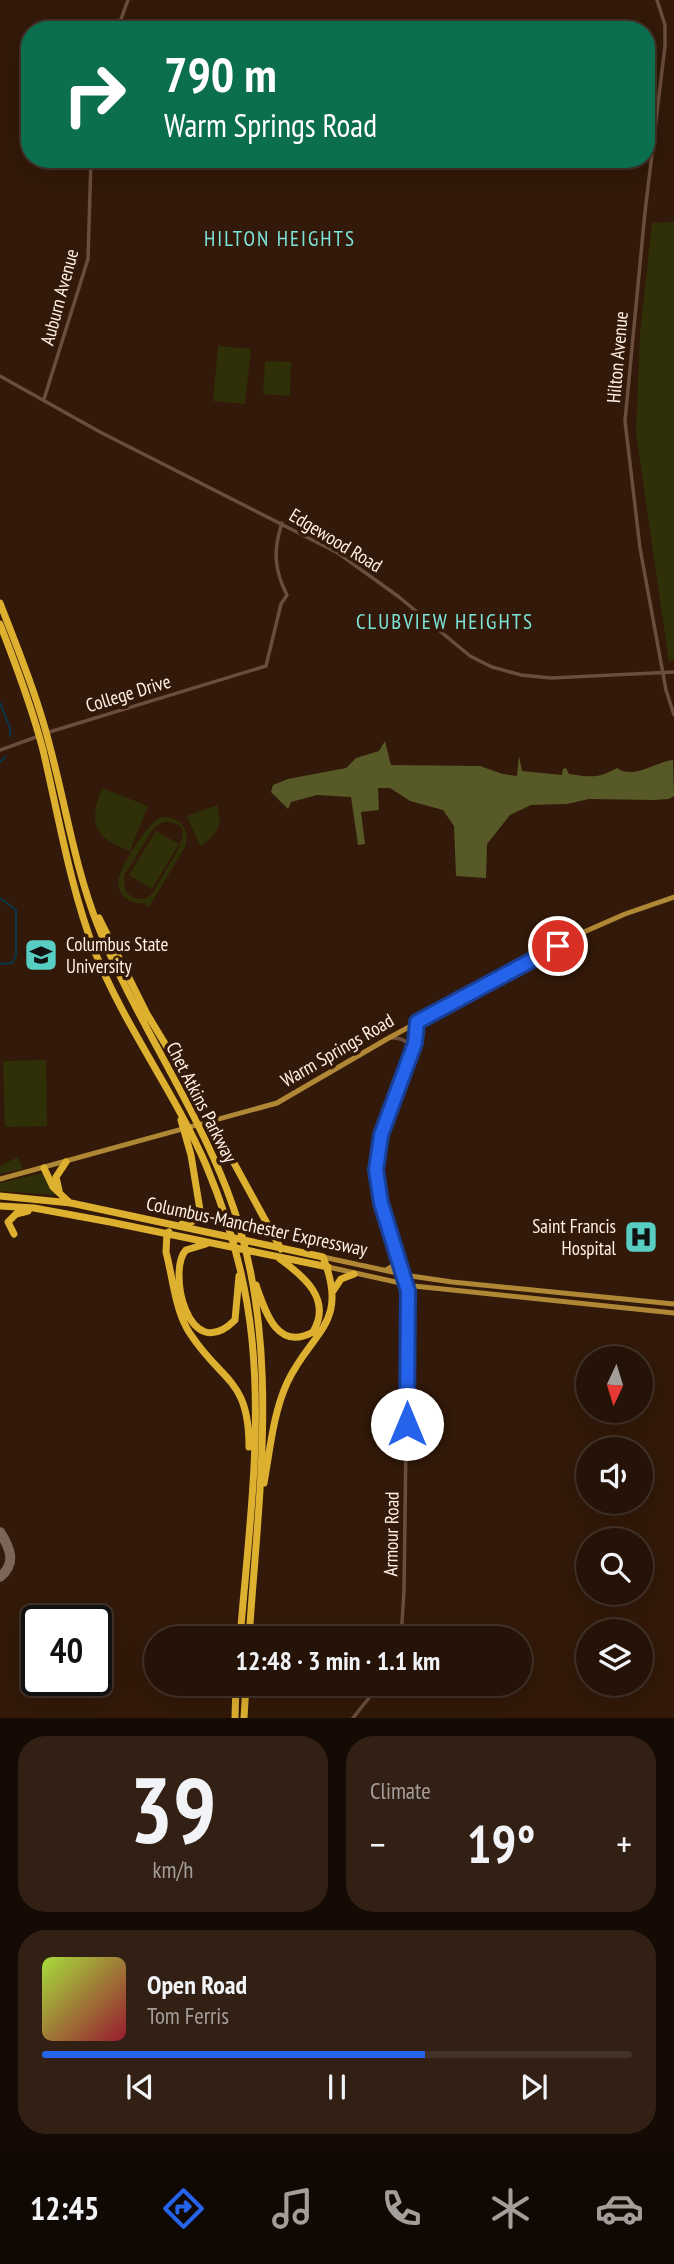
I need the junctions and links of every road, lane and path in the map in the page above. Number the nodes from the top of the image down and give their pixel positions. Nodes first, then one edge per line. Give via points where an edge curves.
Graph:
1 (128, 0) edge
2 (657, 0) edge
3 (120, 21) edge
4 (655, 129) edge
5 (91, 168) edge
6 (650, 168) edge
7 (0, 376) edge
8 (44, 399) junction
9 (282, 523) junction
10 (0, 603) edge
11 (0, 624) edge
12 (674, 672) edge
13 (662, 673) junction
14 (674, 715) edge
15 (39, 721) junction
16 (46, 748) junction
17 (0, 750) edge
18 (74, 852) junction
19 (673, 896) edge
20 (417, 1022) junction
21 (387, 1039) junction
22 (412, 1052) junction
23 (176, 1103) junction
24 (66, 1162) junction
25 (44, 1168) junction
26 (0, 1179) edge
27 (61, 1194) junction
28 (0, 1196) edge
29 (71, 1203) junction
30 (0, 1206) edge
31 (43, 1210) junction
32 (173, 1225) junction
33 (194, 1229) junction
34 (167, 1233) junction
35 (14, 1234) dead end
36 (209, 1243) junction
37 (281, 1249) junction
38 (398, 1254) junction
39 (277, 1257) junction
40 (323, 1257) junction
41 (239, 1265) junction
42 (328, 1267) junction
43 (250, 1268) junction
44 (386, 1270) junction
45 (354, 1274) junction
46 (404, 1274) junction
47 (406, 1284) junction
48 (333, 1292) junction
49 (674, 1304) edge
50 (674, 1313) edge
51 (250, 1514) junction
52 (257, 1525) junction
53 (241, 1626) edge
54 (250, 1626) edge
55 (401, 1626) edge
56 (235, 1696) edge
57 (245, 1696) edge
58 (371, 1696) edge
59 (234, 1717) edge
60 (244, 1718) edge
61 (354, 1718) edge

1 - 3 street
2 - 4 street, Hilton Avenue via 665,25 665,46
5 - 8 street, Auburn Avenue via 88,259
6 - 13 street, Hilton Avenue via 625,421 640,548
7 - 8 street, Edgewood Road
8 - 9 street, Edgewood Road
9 - 13 street, Edgewood Road via 365,571 470,656 492,667 551,678
9 - 17 street, College Drive via 275,565 287,595 266,666
10 - 15 highway, Chet Atkins Parkway
11 - 15 highway, Chet Atkins Parkway
12 - 13 street, Edgewood Road
13 - 14 street, Hilton Avenue
15 - 16 highway, Chet Atkins Parkway
16 - 18 highway, Chet Atkins Parkway
16 - 23 highway, Chet Atkins Parkway via 68,860 94,950 125,1016
18 - 37 highway via 99,917 147,1014
18 - 43 highway, Chet Atkins Parkway via 110,954 213,1156
19 - 20 main road, Warm Springs Road via 577,935
20 - 21 main road, Warm Springs Road
20 - 22 street, Armour Road
21 - 22 street via 405,1040
21 - 24 main road, Warm Springs Road via 277,1103
22 - 38 street, Armour Road via 381,1135 376,1162 376,1183
23 - 32 highway via 200,1210 192,1223
23 - 41 highway, Chet Atkins Parkway via 205,1163
24 - 25 main road, Warm Springs Road
24 - 27 highway via 57,1177
25 - 26 main road, Warm Springs Road
25 - 27 highway
27 - 29 highway
28 - 29 highway, Columbus-Manchester Expressway
29 - 32 highway, Columbus-Manchester Expressway
30 - 31 highway, Columbus-Manchester Expressway
31 - 34 highway, Columbus-Manchester Expressway
31 - 35 highway via 20,1212 11,1218 9,1227
32 - 33 highway, Columbus-Manchester Expressway
33 - 34 highway
33 - 37 highway, Columbus-Manchester Expressway
34 - 36 highway, Columbus-Manchester Expressway
34 - 51 highway via 166,1252 181,1315 190,1334 242,1396 249,1418
36 - 39 highway, Columbus-Manchester Expressway
36 - 41 highway via 186,1250 179,1261 187,1314 200,1331 218,1333 234,1321
37 - 40 highway, Columbus-Manchester Expressway
38 - 44 main road
38 - 46 street, Armour Road
39 - 42 highway, Columbus-Manchester Expressway
39 - 43 highway via 302,1275 316,1294 320,1315 313,1332 305,1336 296,1338 277,1331
40 - 42 highway
40 - 44 main road, Columbus-Manchester Expressway
41 - 51 highway, Chet Atkins Parkway via 254,1366
42 - 45 main road, Columbus-Manchester Expressway
42 - 48 highway
43 - 52 highway, Chet Atkins Parkway via 264,1383
44 - 46 main road, Columbus-Manchester Expressway
45 - 47 main road, Columbus-Manchester Expressway
45 - 48 highway via 341,1279
46 - 47 street, Armour Road
46 - 49 main road, Columbus-Manchester Expressway
47 - 50 main road, Columbus-Manchester Expressway
47 - 55 street, Armour Road
48 - 52 highway via 324,1330 288,1383 278,1409
51 - 53 highway, Chet Atkins Parkway
52 - 54 highway, Chet Atkins Parkway
56 - 59 highway
57 - 60 highway
58 - 61 street

